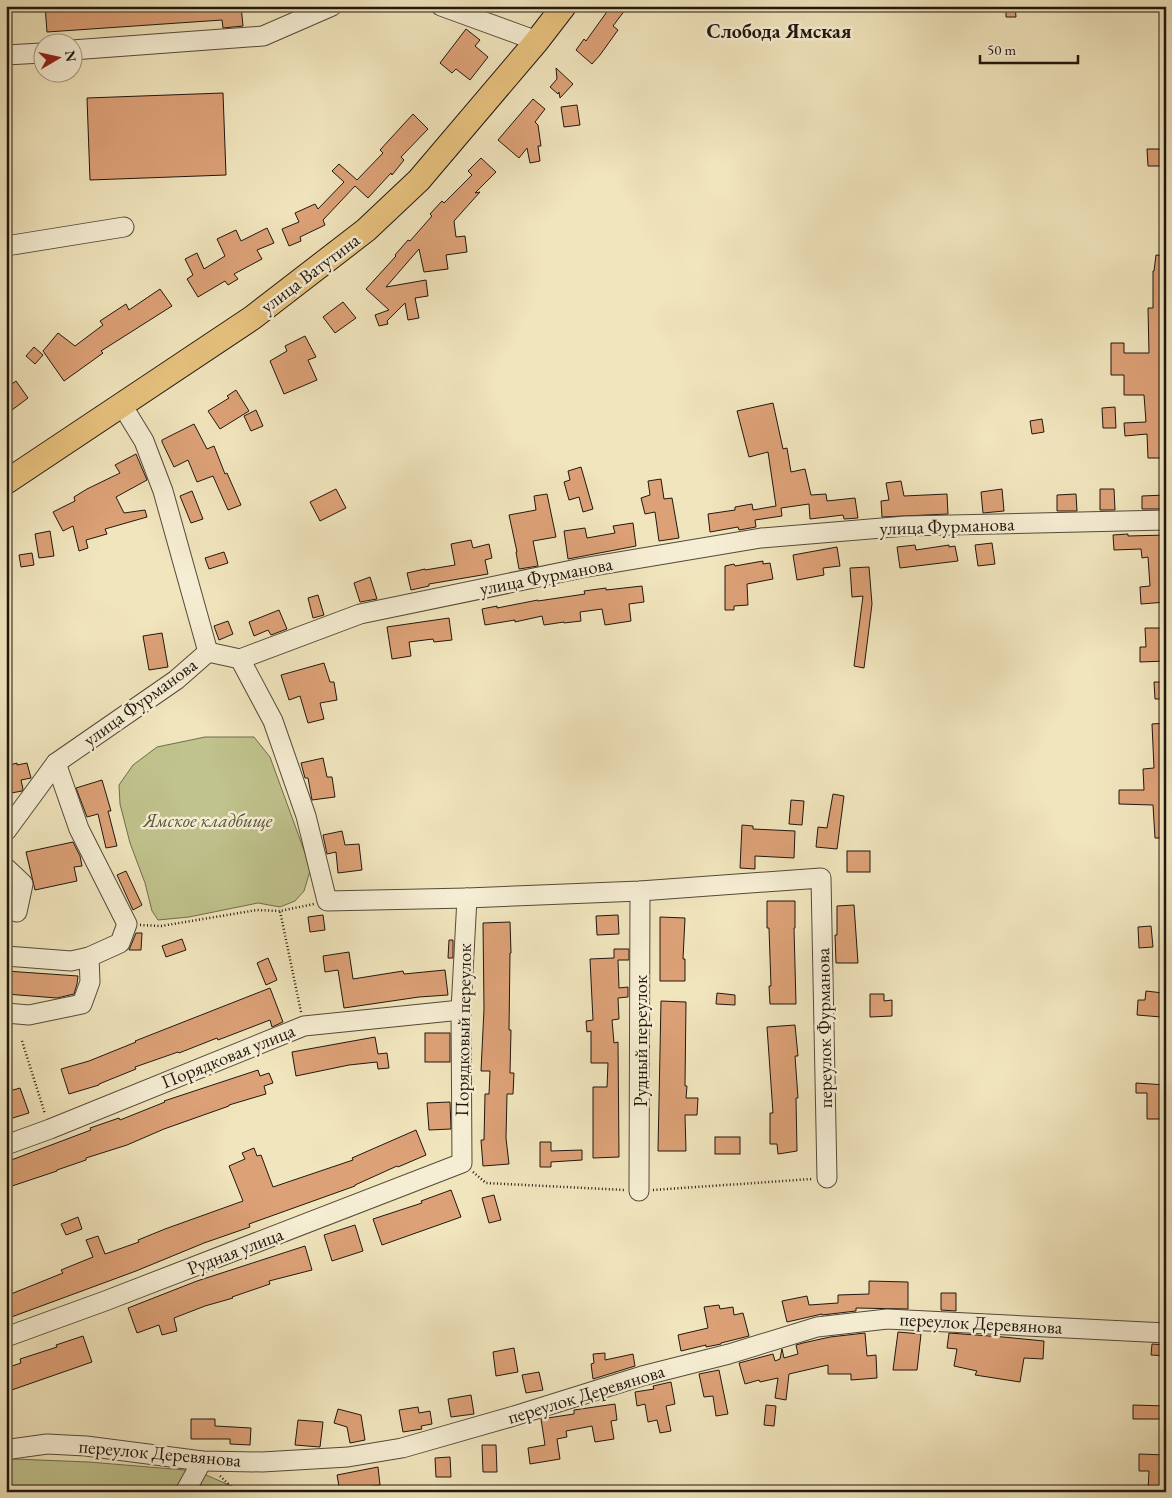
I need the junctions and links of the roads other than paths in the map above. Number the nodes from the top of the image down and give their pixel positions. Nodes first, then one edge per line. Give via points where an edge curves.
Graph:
1 (332, 6) edge
2 (441, 6) edge
3 (564, 6) edge
4 (537, 41) junction
5 (82, 49) edge
6 (32, 53) edge
7 (6, 55) edge
8 (124, 227) dead end
9 (6, 246) edge
10 (122, 405) junction
11 (6, 482) edge
12 (1166, 520) edge
13 (208, 652) junction
14 (240, 659) junction
15 (56, 763) junction
16 (6, 831) edge
17 (6, 868) edge
18 (640, 891) junction
19 (467, 898) junction
20 (6, 907) edge
21 (6, 956) edge
22 (88, 957) junction
23 (461, 1010) junction
24 (6, 1013) edge
25 (6, 1145) edge
26 (462, 1163) joint
27 (827, 1178) road end
28 (640, 1191) road end
29 (1166, 1332) edge
30 (6, 1337) edge
31 (6, 1451) edge
32 (202, 1460) junction
33 (185, 1492) edge

1 - 5 street via 262,36
2 - 4 street
3 - 4 main road, улица Ватутина
4 - 10 main road, улица Ватутина via 419,180 366,230 252,318
6 - 7 street
8 - 9 street
10 - 11 main road, улица Ватутина
10 - 13 street via 144,441 163,491
12 - 14 street, улица Фурманова via 906,526 762,538 582,568 360,614
13 - 14 street, улица Фурманова
13 - 15 street, улица Фурманова via 176,680
14 - 19 street via 273,721 306,816 327,901
15 - 16 street, улица Фурманова
15 - 22 street via 79,829 127,924 120,942
17 - 20 street via 23,884 17,912
18 - 19 street
18 - 27 street, переулок Фурманова via 821,878
18 - 28 street, Рудный переулок
19 - 23 street, Порядковый переулок
21 - 22 street via 71,961
22 - 24 street via 90,982 82,1004 29,1015
23 - 25 street, Порядковая улица via 304,1026
23 - 26 street, Порядковый переулок
26 - 30 street, Рудная улица
29 - 32 street, переулок Деревянова via 887,1319 817,1327 402,1448 348,1457 262,1462
31 - 32 street, переулок Деревянова via 47,1444
32 - 33 street

